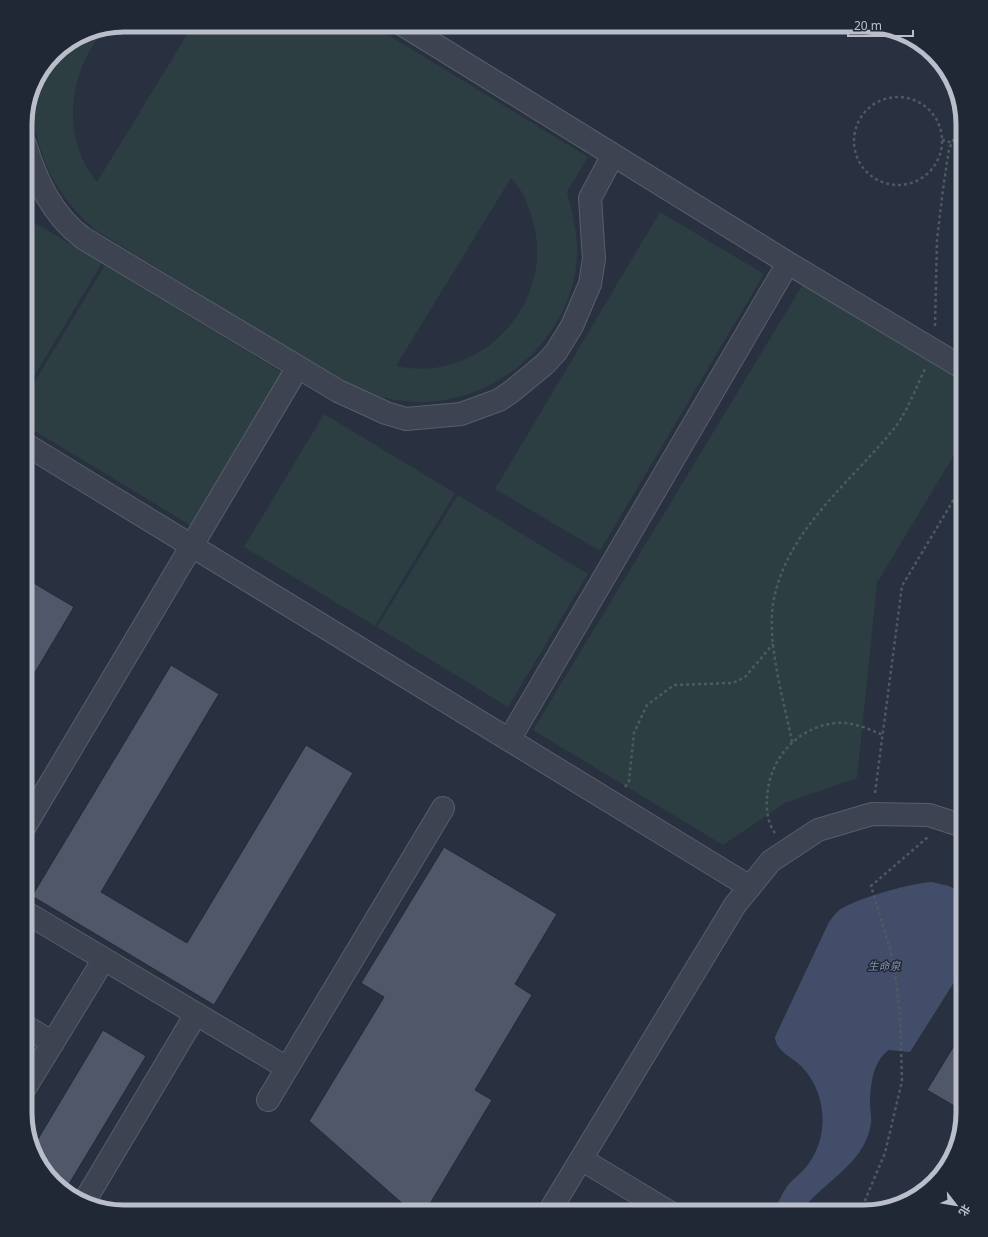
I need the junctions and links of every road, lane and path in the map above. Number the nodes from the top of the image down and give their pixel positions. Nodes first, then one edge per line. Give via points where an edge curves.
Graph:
1 (414, 32) edge
2 (956, 135) edge
3 (942, 140) junction
4 (952, 143) junction
5 (614, 155) junction
6 (32, 162) edge
7 (788, 263) junction
8 (934, 351) junction
9 (956, 364) edge
10 (298, 367) junction
11 (32, 448) edge
12 (956, 496) edge
13 (192, 546) junction
14 (773, 644) junction
15 (882, 735) junction
16 (508, 740) junction
17 (792, 742) junction
18 (615, 804) junction
19 (443, 808) dead end
20 (32, 814) edge
21 (872, 814) junction
22 (955, 824) edge
23 (786, 851) junction
24 (750, 887) junction
25 (32, 916) edge
26 (104, 959) junction
27 (196, 1014) junction
28 (32, 1030) edge
29 (53, 1043) junction
30 (287, 1068) junction
31 (32, 1077) edge
32 (268, 1100) dead end
33 (581, 1159) junction
34 (87, 1196) edge
35 (553, 1205) edge
36 (657, 1205) edge
37 (863, 1205) edge

1 - 5 lane
2 - 4 path
3 - 3 path via 935,116 926,106 903,96 890,97 867,108 854,130 853,143 861,167 870,176 881,182 905,185 928,174 938,158
3 - 4 path
4 - 8 path via 944,181 937,240
5 - 7 lane
5 - 10 lane via 590,198 594,260 590,284 583,303 556,352 511,392 498,400 461,414 406,419 386,413 338,391
6 - 10 lane via 43,190 57,213 74,232
7 - 8 lane
7 - 16 lane
8 - 9 lane
8 - 14 path via 898,424 801,534 782,568 773,605
10 - 13 lane
11 - 13 lane
12 - 15 path via 902,586
13 - 16 lane
13 - 20 lane
14 - 17 path
14 - 18 path via 745,677 733,683 674,685 647,705 634,733 628,781
15 - 17 path via 860,725 836,723 812,729
15 - 21 path
16 - 18 lane
17 - 23 path via 776,760 768,783 766,807 773,831
18 - 24 lane
19 - 30 lane
21 - 22 lane via 929,815
21 - 23 lane via 818,830
22 - 37 path via 871,886 890,949 896,981 902,1081 885,1152
23 - 24 lane via 771,861
24 - 33 lane via 735,905
25 - 26 lane
26 - 27 lane
26 - 29 lane
27 - 30 lane
27 - 34 lane
28 - 29 lane
29 - 31 lane
30 - 32 lane
33 - 35 lane
33 - 36 lane

